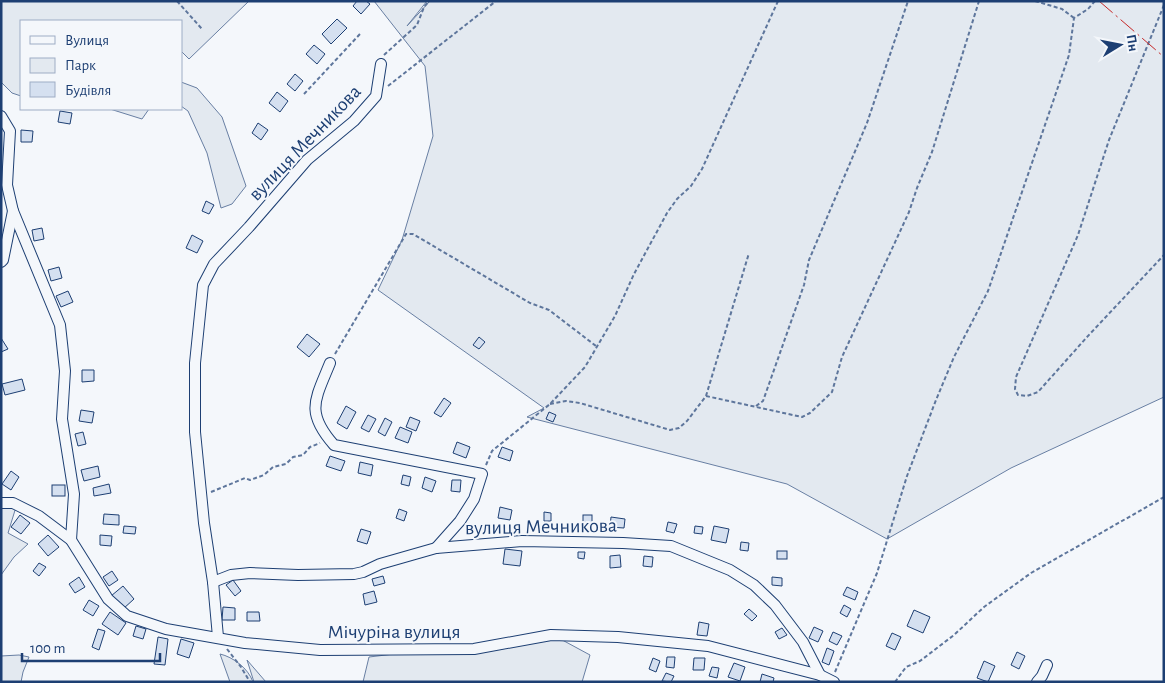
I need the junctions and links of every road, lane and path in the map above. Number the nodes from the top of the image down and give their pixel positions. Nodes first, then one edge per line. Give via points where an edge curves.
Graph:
1 (176, 1) edge
2 (430, 1) edge
3 (496, 1) edge
4 (778, 1) edge
5 (908, 1) edge
6 (979, 1) edge
7 (1035, 1) edge
8 (1095, 1) edge
9 (1164, 5) edge
10 (1074, 18) junction
11 (202, 29) dead end
12 (360, 34) dead end
13 (381, 64) joint
14 (304, 94) dead end
15 (376, 96) junction
16 (1, 116) edge
17 (13, 211) junction
18 (749, 253) dead end
19 (1164, 256) edge
20 (1, 262) edge
21 (597, 347) junction
22 (330, 363) joint
23 (706, 396) junction
24 (550, 404) junction
25 (756, 406) junction
26 (330, 440) junction
27 (482, 474) junction
28 (201, 497) junction
29 (1164, 497) edge
30 (1, 503) edge
31 (71, 540) junction
32 (436, 548) junction
33 (213, 582) junction
34 (218, 638) junction
35 (1047, 665) dead end
36 (820, 675) junction
37 (833, 681) edge
38 (250, 682) edge
39 (895, 682) edge
40 (1036, 682) edge

1 - 11 path
2 - 13 path via 416,25 384,53
3 - 15 path
4 - 21 path via 702,169 667,213
5 - 25 path via 867,123 809,260 804,285 763,401
6 - 25 path via 932,152 909,212 842,356 832,392 802,417
7 - 10 path via 1062,9
8 - 10 path via 1088,10
9 - 19 path via 1109,140 1075,244 1016,377 1018,395 1038,392
10 - 37 path via 1069,55 988,291 936,400 907,476 877,572
12 - 14 path
13 - 15 street, вулиця Мечникова
15 - 28 street, вулиця Мечникова via 354,121 307,160 214,264 203,285 195,373 195,432
16 - 17 street via 10,131 7,185
17 - 20 street
17 - 31 street via 60,325 65,371 62,419 74,494
18 - 23 path
21 - 22 path via 549,310 414,234 406,234
21 - 24 path via 585,368
22 - 26 street via 316,399 317,421
23 - 24 path via 680,428 670,430 580,404 566,401
23 - 25 path
24 - 27 path via 492,451
26 - 27 street via 334,445
26 - 28 path via 310,447 303,455 273,467 264,475 250,480 245,478
27 - 32 street via 474,499
28 - 33 street
29 - 39 path via 1031,573 984,607 920,661 906,667
30 - 31 street, Мічуріна вулиця via 13,503 39,516
31 - 34 street, Мічуріна вулиця via 108,599 127,616 166,629
32 - 33 street, вулиця Мечникова via 354,574 298,576 250,573 231,575
32 - 36 street, вулиця Мечникова via 522,541 671,546 730,570 754,585 803,642
33 - 34 street
34 - 36 street, Мічуріна вулиця via 320,650 373,650 474,649 551,635 618,637 708,646
34 - 38 path
35 - 40 street
36 - 37 street, Мічуріна вулиця

